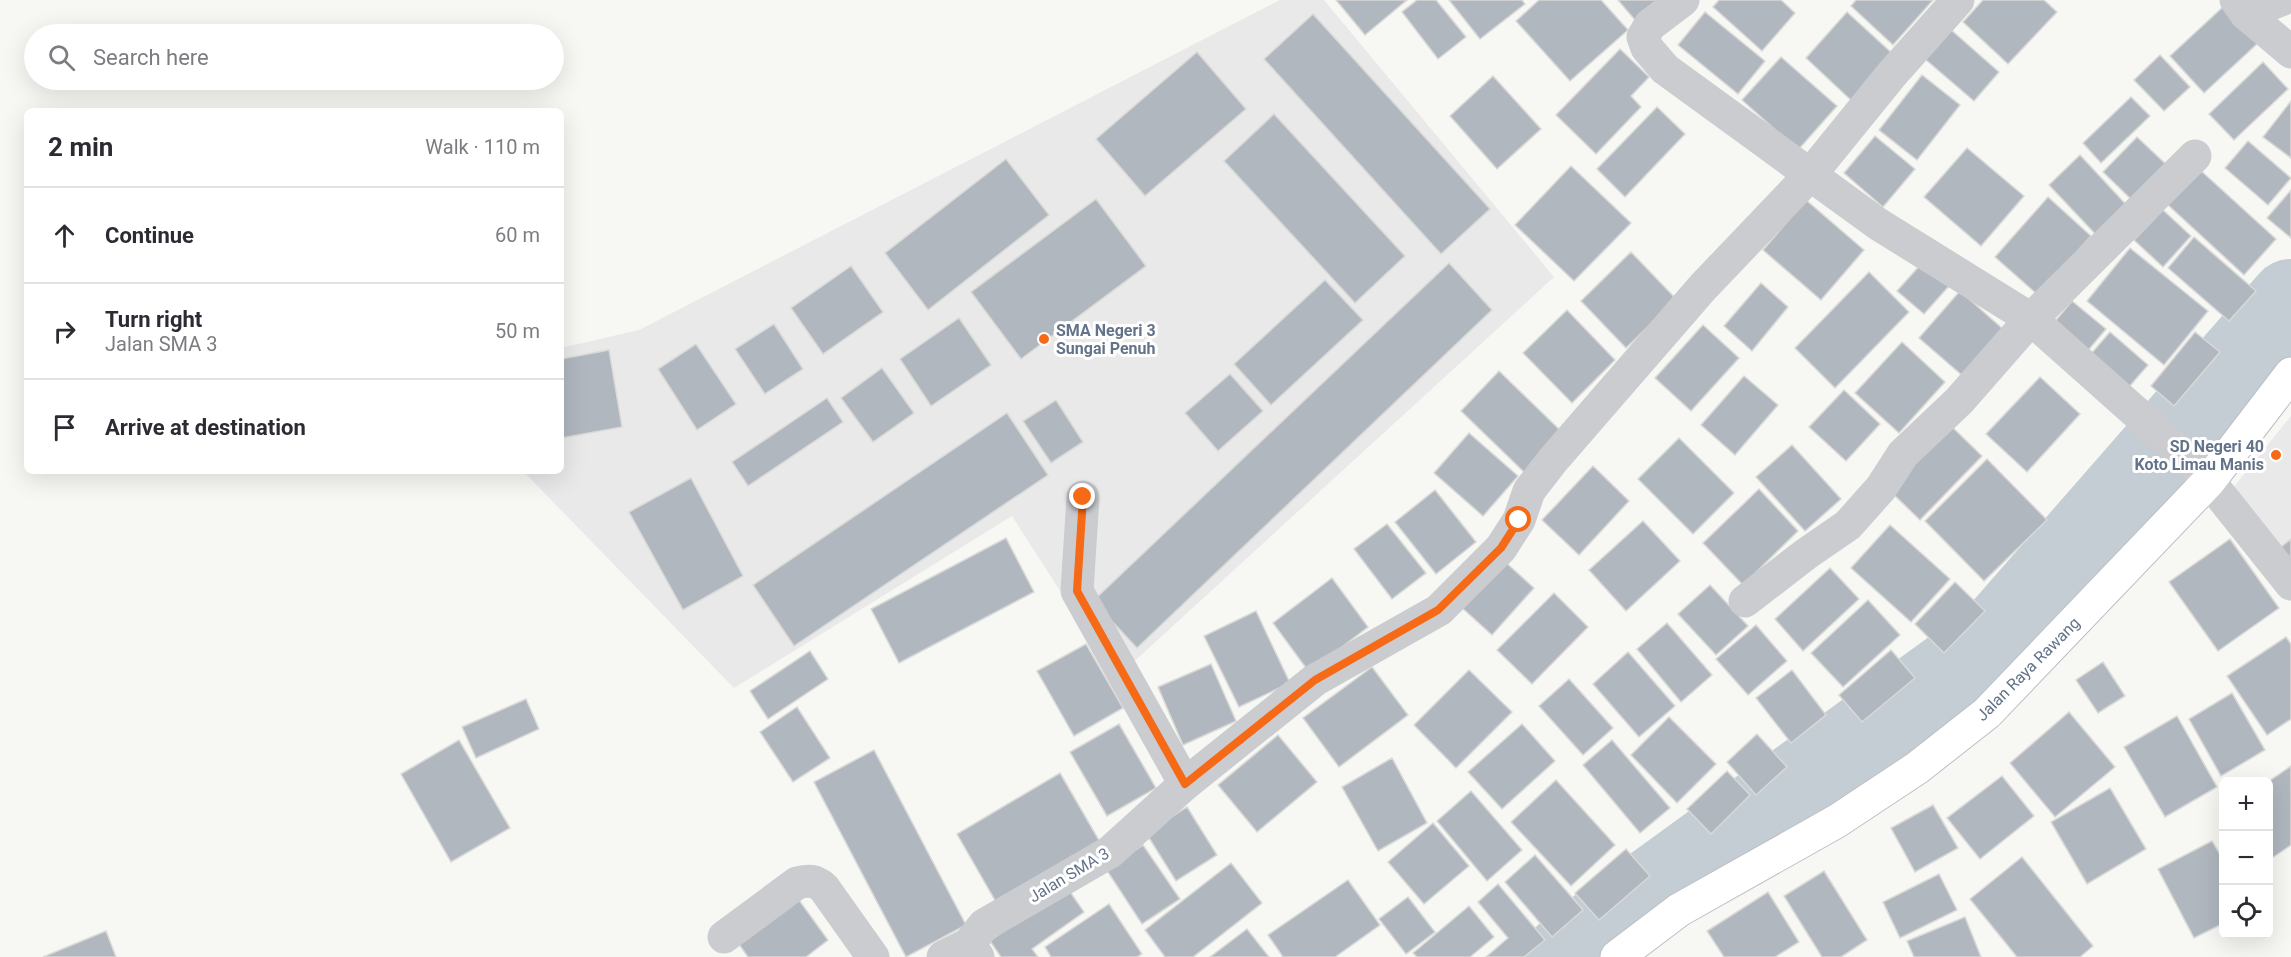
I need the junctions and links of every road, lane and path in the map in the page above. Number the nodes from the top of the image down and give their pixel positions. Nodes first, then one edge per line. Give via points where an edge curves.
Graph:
1 (1683, 0) edge
2 (1958, 0) edge
3 (2281, 0) edge
4 (2241, 7) edge
5 (2291, 52) edge
6 (2195, 156) dead end
7 (1810, 175) junction
8 (2031, 319) junction
9 (2291, 374) edge
10 (2209, 481) junction
11 (1083, 497) dead end
12 (2291, 584) edge
13 (1745, 601) dead end
14 (1185, 784) junction
15 (724, 937) dead end
16 (963, 953) edge
17 (873, 957) edge
18 (1617, 957) edge

1 - 7 street via 1650,25 1643,37 1647,48 1665,69
2 - 7 street, Jalan SMA 3
3 - 4 street
4 - 5 street
6 - 8 street
7 - 8 street via 1878,224
7 - 14 street, Jalan SMA 3 via 1703,287 1553,460 1528,491 1519,520 1501,548 1438,610 1315,680
8 - 10 street
8 - 13 street via 1959,401 1903,454 1881,488 1848,525
9 - 10 main road, Jalan Raya Rawang
10 - 12 street
10 - 18 main road, Jalan Raya Rawang via 1988,713 1917,768 1837,821 1679,910
11 - 14 street via 1077,591
14 - 16 street, Jalan SMA 3 via 1110,852 984,925
15 - 17 street via 797,883 808,880 824,888

